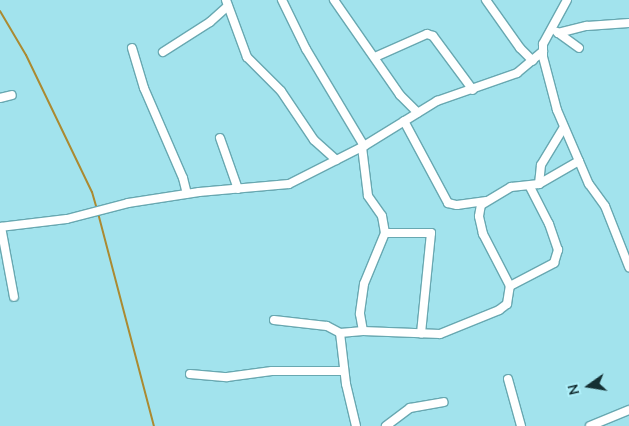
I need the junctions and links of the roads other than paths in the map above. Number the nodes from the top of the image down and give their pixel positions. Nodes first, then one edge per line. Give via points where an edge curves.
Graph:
1 (282, 0) edge
2 (334, 0) edge
3 (486, 0) edge
4 (567, 0) edge
5 (227, 3) edge
6 (629, 23) edge
7 (555, 32) junction
8 (132, 48) dead end
9 (579, 48) dead end
10 (163, 52) dead end
11 (374, 57) junction
12 (539, 57) junction
13 (473, 90) junction
14 (12, 95) dead end
15 (0, 98) edge
16 (418, 113) junction
17 (404, 121) junction
18 (564, 127) junction
19 (220, 138) dead end
20 (363, 146) junction
21 (336, 160) junction
22 (580, 161) junction
23 (539, 184) junction
24 (530, 187) junction
25 (238, 189) junction
26 (187, 194) junction
27 (485, 201) junction
28 (0, 227) edge
29 (385, 233) junction
30 (629, 268) edge
31 (510, 286) junction
32 (14, 297) dead end
33 (274, 320) dead end
34 (363, 330) junction
35 (340, 333) junction
36 (421, 334) junction
37 (344, 372) junction
38 (190, 374) dead end
39 (508, 379) dead end
40 (443, 402) dead end
41 (629, 410) edge
42 (356, 426) edge
43 (386, 426) edge
44 (521, 426) edge
45 (594, 426) edge

1 - 20 street via 306,49
2 - 11 street
3 - 12 street via 520,48
4 - 7 street
5 - 10 street via 210,22
5 - 21 street via 247,57 281,91 322,150
6 - 7 street
7 - 9 street
7 - 12 street via 543,44
8 - 26 street via 144,88 184,178
11 - 13 street via 428,34 433,36
11 - 16 street via 400,95
12 - 13 street via 517,73
12 - 18 street
13 - 16 street via 444,98
14 - 15 street
16 - 17 street
17 - 20 street
17 - 27 street via 448,203
18 - 22 street
18 - 23 street via 541,165
19 - 25 street
20 - 21 street
20 - 29 street via 368,196 382,216
21 - 25 street via 289,184
22 - 23 street
22 - 30 street via 588,184 605,206
23 - 24 street
24 - 27 street via 511,187
24 - 31 street via 558,250 554,264
25 - 26 street
26 - 28 street via 128,203 67,219
27 - 31 street via 479,211 484,234
28 - 32 street
29 - 34 street via 364,284 360,314
29 - 36 street via 431,233
31 - 36 street via 507,304 489,316 450,331
33 - 35 street via 328,326
34 - 35 street
34 - 36 street
35 - 37 street
37 - 38 street via 272,371 227,377
37 - 42 street
39 - 44 street
40 - 43 street via 410,408
41 - 45 street

